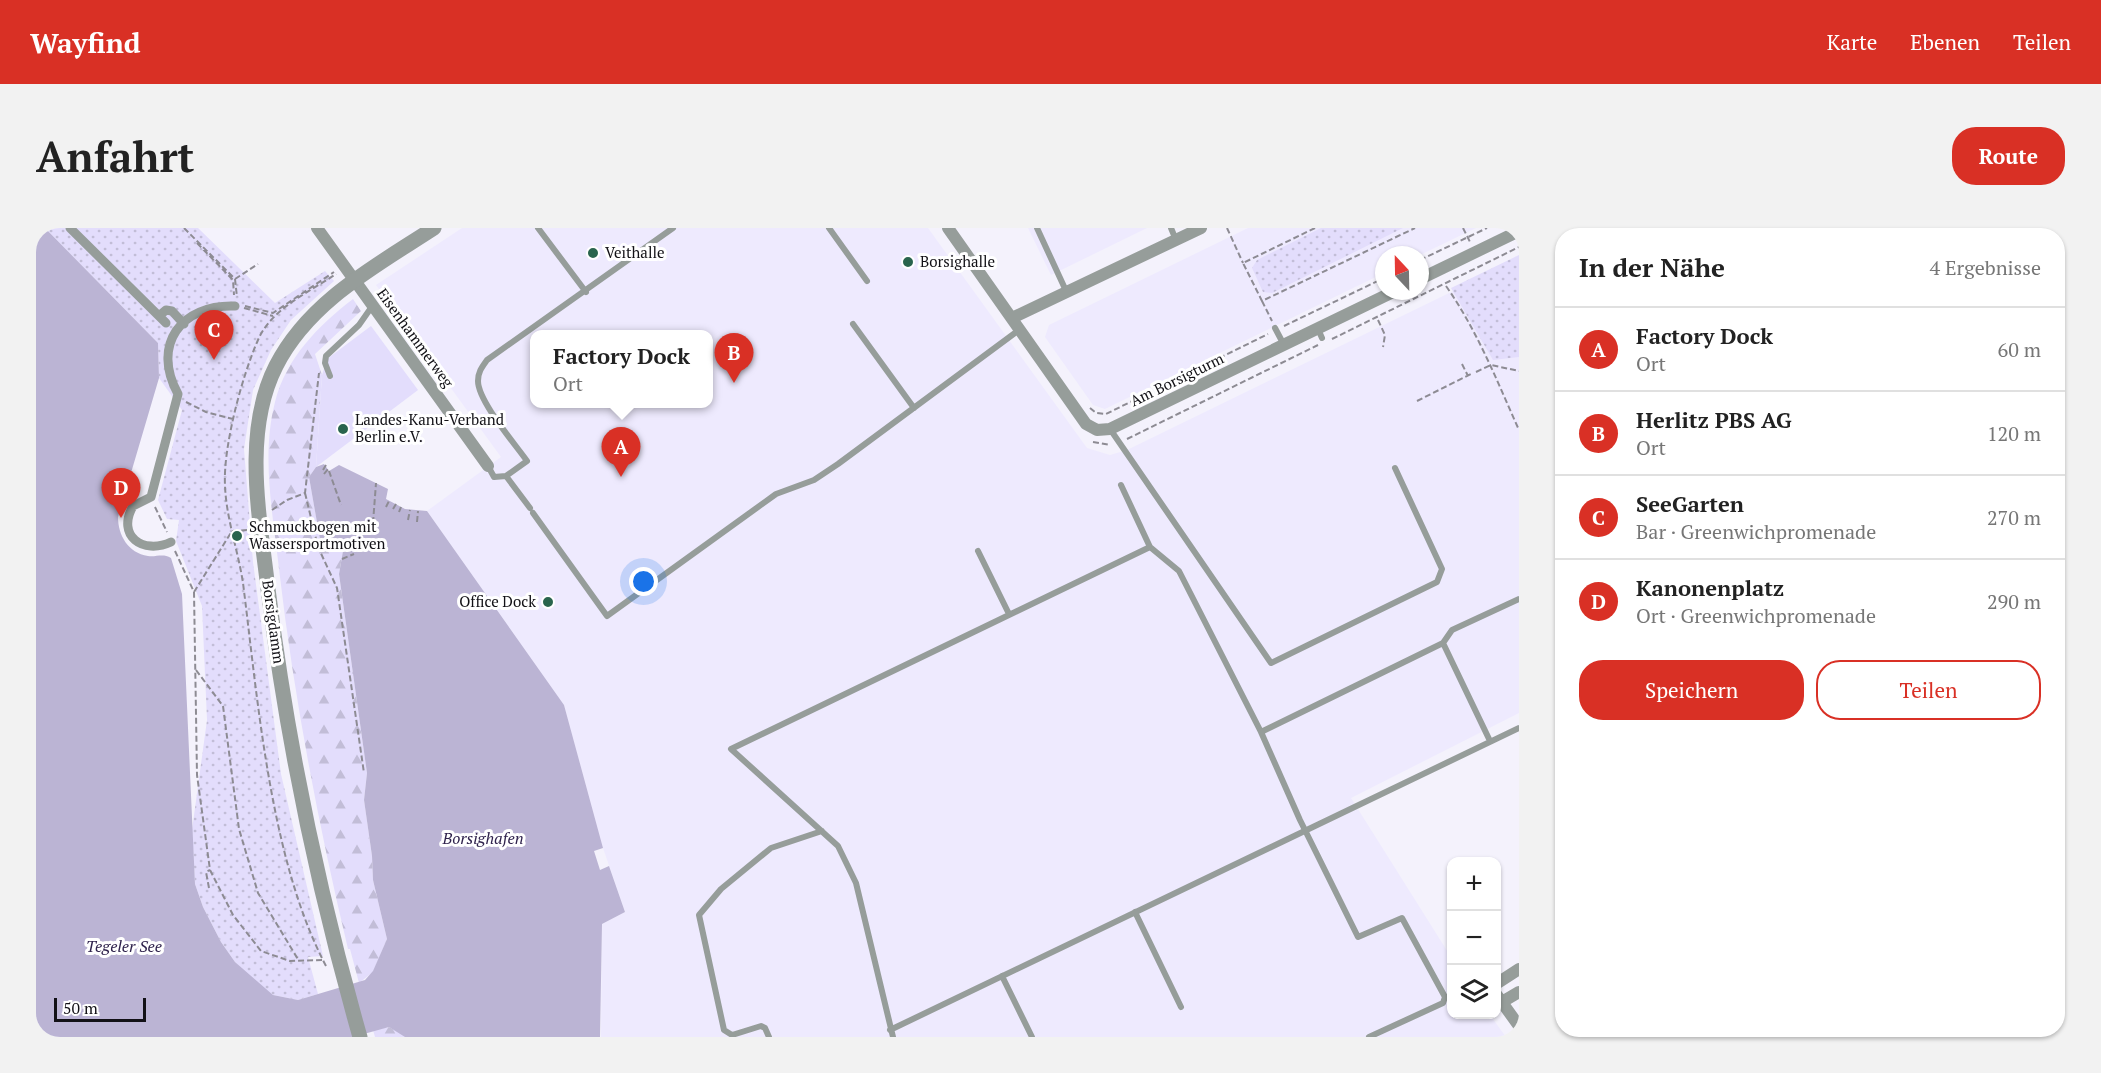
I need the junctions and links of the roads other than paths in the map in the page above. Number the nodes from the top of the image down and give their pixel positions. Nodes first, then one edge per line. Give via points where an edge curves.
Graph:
1 (70, 228) edge
2 (317, 228) edge
3 (434, 228) edge
4 (538, 228) edge
5 (674, 228) edge
6 (829, 228) edge
7 (948, 228) edge
8 (1037, 228) edge
9 (1171, 228) edge
10 (1201, 228) edge
11 (1519, 231) edge
12 (1176, 240) junction
13 (1429, 275) edge
14 (354, 281) junction
15 (867, 281) dead end
16 (586, 292) junction
17 (1066, 292) junction
18 (1379, 300) edge
19 (373, 304) junction
20 (235, 306) road end
21 (1012, 318) junction
22 (184, 324) junction
23 (853, 324) dead end
24 (168, 325) junction
25 (1020, 329) junction
26 (1276, 329) road end
27 (530, 330) edge
28 (531, 330) edge
29 (1284, 345) junction
30 (330, 376) dead end
31 (914, 408) junction
32 (1110, 429) junction
33 (488, 466) joint
34 (1395, 468) dead end
35 (506, 476) junction
36 (1121, 485) dead end
37 (171, 542) road end
38 (1150, 547) junction
39 (978, 551) dead end
40 (1519, 599) edge
41 (1009, 614) junction
42 (1443, 643) junction
43 (1519, 728) edge
44 (1261, 732) junction
45 (1491, 741) junction
46 (822, 831) junction
47 (1305, 831) junction
48 (1134, 912) junction
49 (1519, 969) edge
50 (1002, 976) junction
51 (1501, 981) edge
52 (1519, 992) edge
53 (1501, 997) edge
54 (1501, 1001) edge
55 (1181, 1007) dead end
56 (1519, 1026) edge
57 (890, 1030) junction
58 (360, 1037) edge
59 (768, 1037) edge
60 (893, 1037) edge
61 (1032, 1037) edge
62 (1370, 1037) edge

1 - 24 street
2 - 14 street, Eisenhammerweg via 339,270
3 - 14 street, Borsigdamm
4 - 16 lane
5 - 16 lane
6 - 15 lane
7 - 21 street
8 - 17 lane
9 - 12 lane
10 - 12 street
11 - 13 street
12 - 17 street
14 - 19 street, Eisenhammerweg
14 - 58 street, Borsigdamm via 297,332 274,369 263,403 256,450 273,630 291,741 314,859
16 - 28 lane
17 - 21 street
18 - 29 street, Am Borsigturm via 1320,333
19 - 30 lane via 359,325 326,356
19 - 33 street, Eisenhammerweg
20 - 22 street via 214,305 197,311
21 - 25 street
22 - 24 street
22 - 24 street via 166,310
23 - 31 lane
24 - 37 street via 166,362 178,394 151,497 133,506 127,520 135,540 146,547
25 - 31 lane
25 - 32 street via 1086,424 1097,430
26 - 29 lane
27 - 35 lane via 487,360 479,371 482,396 527,461
29 - 32 street, Am Borsigturm
31 - 35 lane via 814,480 776,494 607,616
32 - 34 lane via 1270,663 1437,582 1442,569
33 - 35 lane via 494,477
36 - 38 lane
38 - 41 lane
38 - 44 lane via 1179,571
39 - 41 lane
40 - 42 lane via 1452,630
41 - 46 lane via 731,749
42 - 44 lane
42 - 45 lane
43 - 45 lane
44 - 47 lane
45 - 47 lane
46 - 57 lane via 838,846 856,883
46 - 59 lane via 771,848 722,889 699,915 724,1030 732,1035 761,1026
47 - 48 lane
47 - 62 lane via 1359,937 1402,918 1445,997 1443,1003
48 - 50 lane
48 - 55 lane
49 - 51 street
50 - 57 lane
50 - 61 lane
52 - 53 street
54 - 56 street
57 - 60 lane

